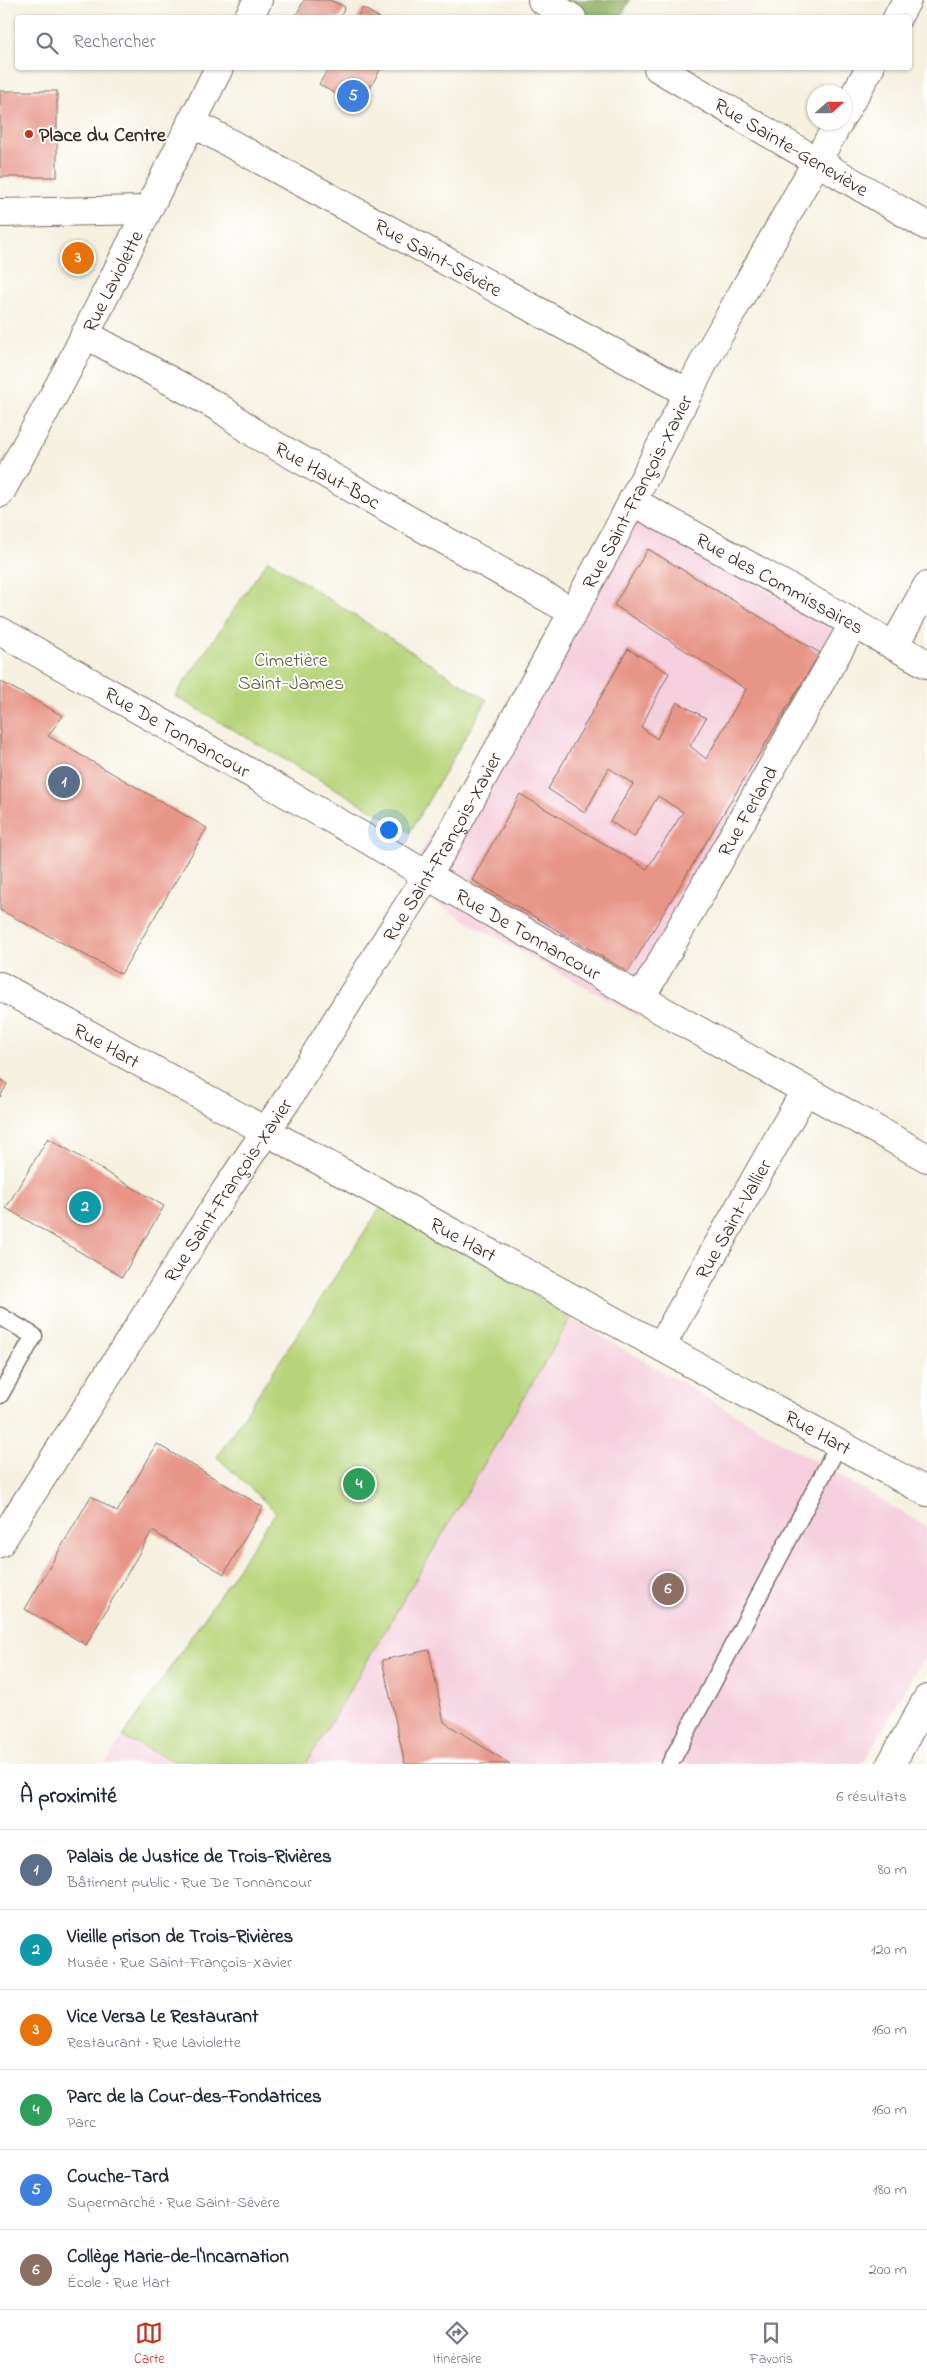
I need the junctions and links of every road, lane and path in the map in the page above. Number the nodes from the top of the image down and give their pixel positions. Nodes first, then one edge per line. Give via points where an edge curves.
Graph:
1 (258, 0) edge
2 (542, 0) edge
3 (907, 0) edge
4 (250, 15) edge
5 (567, 15) edge
6 (900, 15) edge
7 (218, 70) edge
8 (661, 70) edge
9 (869, 70) edge
10 (852, 99) edge
11 (191, 122) junction
12 (835, 130) edge
13 (818, 162) junction
14 (147, 210) junction
15 (0, 213) edge
16 (927, 226) edge
17 (85, 334) junction
18 (688, 393) junction
19 (0, 493) edge
20 (632, 501) junction
21 (927, 586) edge
22 (573, 612) junction
23 (854, 623) junction
24 (0, 631) edge
25 (894, 646) junction
26 (927, 664) edge
27 (426, 875) junction
28 (0, 986) edge
29 (641, 998) junction
30 (805, 1091) junction
31 (266, 1131) junction
32 (927, 1158) edge
33 (0, 1316) edge
34 (661, 1346) junction
35 (0, 1395) edge
36 (839, 1444) junction
37 (927, 1492) edge
38 (0, 1543) edge
39 (927, 1699) edge
40 (670, 1764) edge
41 (891, 1764) edge

1 - 4 street
2 - 5 street
3 - 6 street
7 - 11 street, Rue Laviolette
8 - 13 street, Rue Sainte-Geneviève
9 - 10 street
11 - 14 street, Rue Laviolette
11 - 18 street, Rue Saint-Sévère
12 - 13 street, Rue Saint-François-Xavier
13 - 16 street, Rue Sainte-Geneviève
13 - 18 street, Rue Saint-François-Xavier
14 - 15 street
14 - 17 street, Rue Laviolette
17 - 19 street, Rue Laviolette
17 - 22 street, Rue Haut-Boc via 220,408 265,440
18 - 20 street, Rue Saint-François-Xavier
20 - 22 street, Rue Saint-François-Xavier
20 - 23 street, Rue des Commissaires
21 - 25 street
22 - 27 street, Rue Saint-François-Xavier
23 - 25 street, Rue des Commissaires
23 - 29 street, Rue Ferland
24 - 27 street, Rue De Tonnancour
25 - 26 street, Rue des Commissaires
27 - 29 street, Rue De Tonnancour
27 - 31 street, Rue Saint-François-Xavier
28 - 31 street, Rue Hart
29 - 30 street, Rue De Tonnancour
30 - 32 street, Rue De Tonnancour
30 - 34 street, Rue Saint-Vallier
31 - 34 street, Rue Hart
31 - 38 street, Rue Saint-François-Xavier
33 - 35 lane via 34,1336
34 - 36 street, Rue Hart
36 - 37 street, Rue Hart
36 - 40 lane
39 - 41 street

